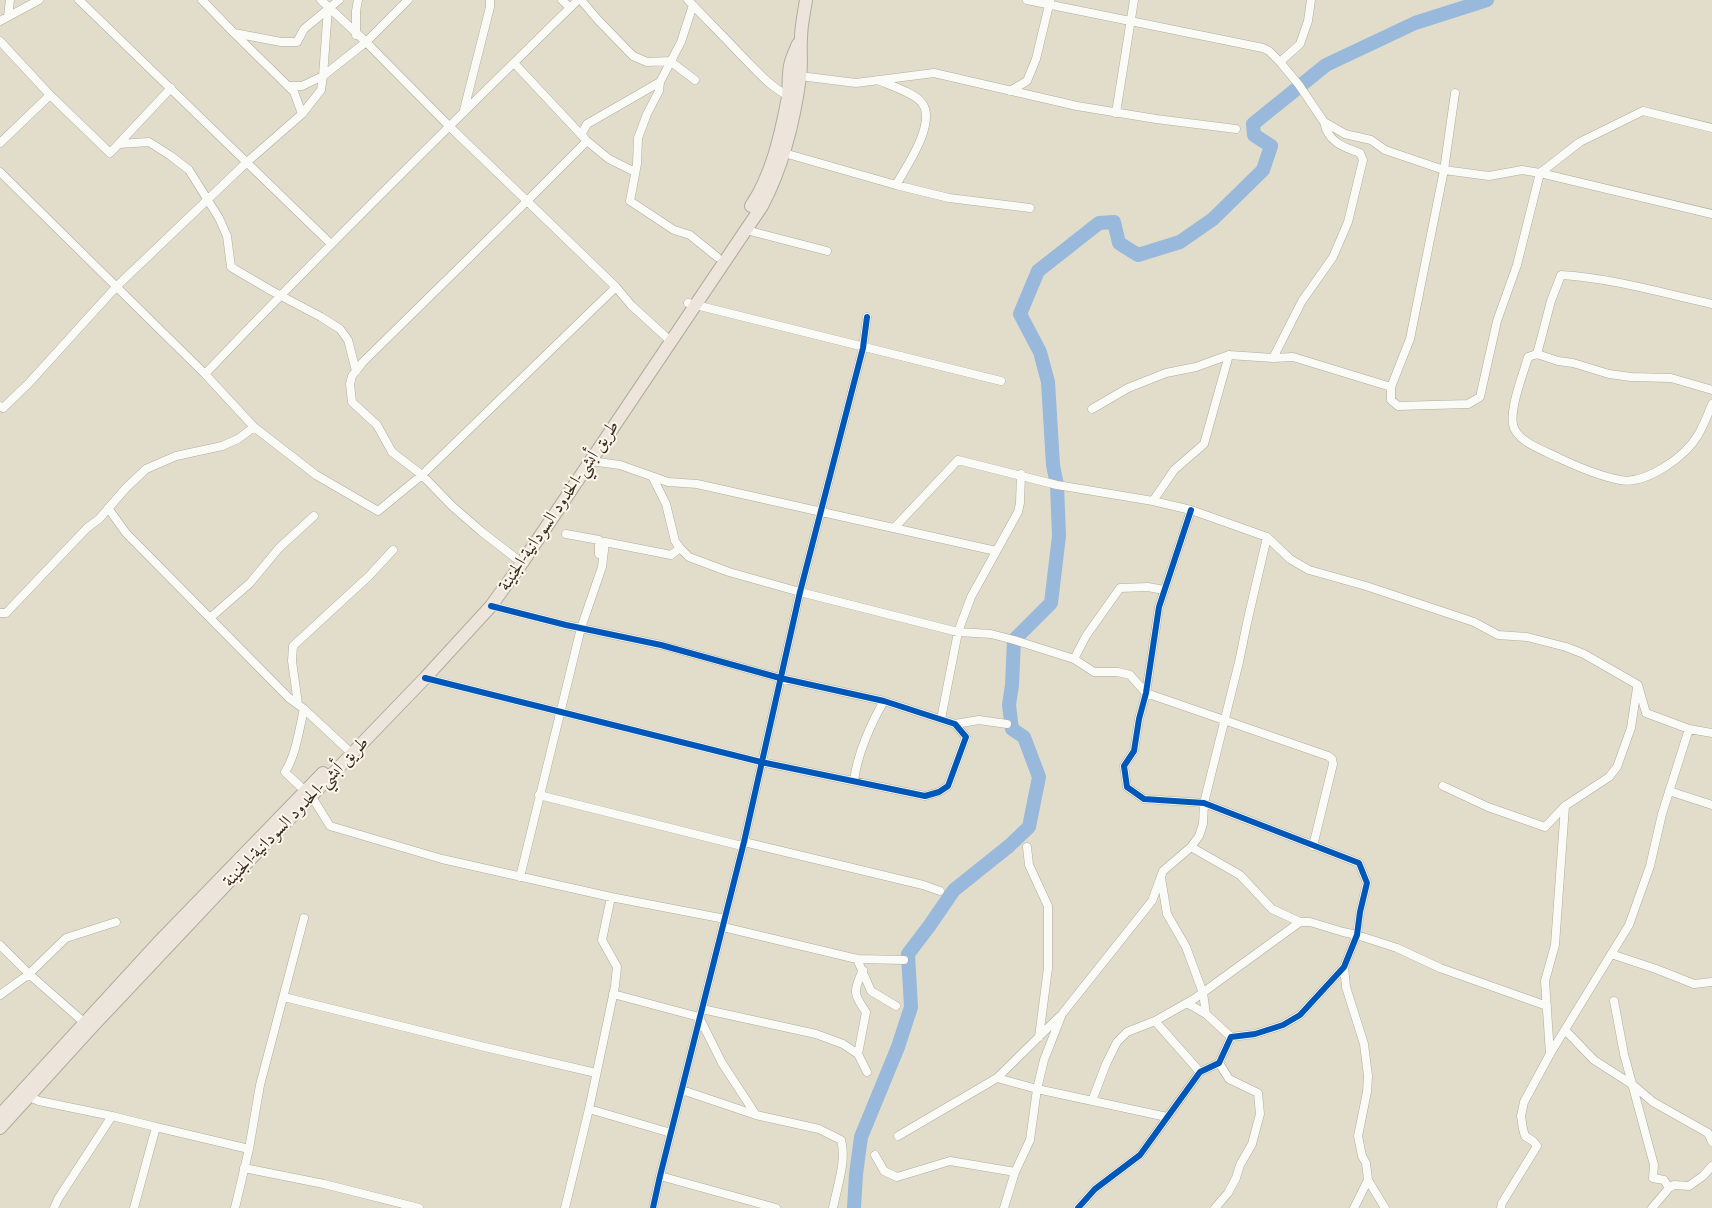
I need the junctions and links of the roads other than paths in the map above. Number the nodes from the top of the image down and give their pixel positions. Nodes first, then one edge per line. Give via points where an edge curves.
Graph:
1 (10, 0) edge
2 (39, 0) edge
3 (79, 0) edge
4 (202, 0) edge
5 (321, 0) edge
6 (338, 0) edge
7 (358, 0) edge
8 (408, 0) edge
9 (490, 0) edge
10 (562, 0) edge
11 (580, 0) edge
12 (806, 0) edge
13 (1027, 0) edge
14 (1134, 0) edge
15 (1311, 0) edge
16 (1050, 2) edge
17 (690, 3) edge
18 (328, 8) junction
19 (570, 8) junction
20 (8, 16) junction
21 (0, 20) edge
22 (1132, 22) junction
23 (234, 33) junction
24 (356, 34) junction
25 (801, 38) junction
26 (0, 41) edge
27 (366, 42) junction
28 (670, 61) junction
29 (1280, 62) junction
30 (514, 63) junction
31 (323, 76) junction
32 (800, 76) junction
33 (877, 79) junction
34 (695, 80) dead end
35 (660, 82) junction
36 (288, 86) junction
37 (171, 88) junction
38 (1010, 90) junction
39 (1455, 93) dead end
40 (50, 95) junction
41 (792, 97) junction
42 (464, 111) junction
43 (1116, 113) junction
44 (302, 114) junction
45 (1324, 122) junction
46 (448, 126) junction
47 (1712, 128) edge
48 (1236, 129) dead end
49 (584, 138) junction
50 (0, 143) edge
51 (119, 144) junction
52 (781, 153) junction
53 (247, 162) junction
54 (1444, 170) junction
55 (0, 172) edge
56 (635, 172) junction
57 (1540, 173) junction
58 (896, 185) junction
59 (208, 200) junction
60 (527, 201) junction
61 (1030, 208) dead end
62 (1712, 214) edge
63 (746, 230) junction
64 (331, 244) junction
65 (827, 251) dead end
66 (717, 257) junction
67 (117, 286) junction
68 (616, 286) junction
69 (281, 295) junction
70 (691, 304) junction
71 (1712, 304) edge
72 (867, 317) dead end
73 (666, 337) junction
74 (863, 348) junction
75 (1537, 354) junction
76 (1229, 356) junction
77 (1273, 358) junction
78 (356, 371) junction
79 (206, 374) junction
80 (1001, 381) dead end
81 (1391, 387) junction
82 (1712, 390) edge
83 (1712, 404) edge
84 (0, 406) edge
85 (1092, 408) dead end
86 (254, 426) junction
87 (590, 461) junction
88 (1020, 474) junction
89 (422, 475) junction
90 (654, 478) junction
91 (1153, 501) junction
92 (108, 508) junction
93 (555, 508) junction
94 (1191, 510) junction
95 (822, 511) junction
96 (314, 516) dead end
97 (896, 527) junction
98 (566, 534) dead end
99 (1267, 537) junction
100 (680, 548) junction
101 (393, 550) dead end
102 (996, 551) junction
103 (519, 561) junction
104 (1164, 590) junction
105 (800, 592) junction
106 (592, 594) junction
107 (491, 606) junction
108 (0, 613) edge
109 (210, 618) junction
110 (581, 628) junction
111 (465, 630) junction
112 (958, 632) junction
113 (1074, 659) junction
114 (426, 678) junction
115 (780, 678) junction
116 (1638, 686) junction
117 (1146, 693) junction
118 (884, 701) junction
119 (301, 707) junction
120 (560, 712) junction
121 (942, 714) dead end
122 (1224, 721) junction
123 (955, 724) junction
124 (1007, 724) dead end
125 (1689, 729) junction
126 (1712, 733) edge
127 (347, 749) junction
128 (761, 762) junction
129 (854, 781) junction
130 (1443, 786) dead end
131 (1669, 791) junction
132 (308, 794) junction
133 (539, 795) junction
134 (1204, 803) junction
135 (1712, 805) edge
136 (1565, 806) junction
137 (743, 844) junction
138 (1313, 846) junction
139 (1027, 847) dead end
140 (1191, 847) junction
141 (520, 877) junction
142 (1161, 877) junction
143 (940, 891) dead end
144 (611, 897) junction
145 (304, 918) dead end
146 (725, 919) junction
147 (116, 922) dead end
148 (1300, 922) junction
149 (723, 927) junction
150 (1357, 935) junction
151 (0, 946) edge
152 (1611, 954) junction
153 (857, 959) junction
154 (904, 960) dead end
155 (1344, 967) junction
156 (863, 970) junction
157 (29, 974) junction
158 (1712, 982) edge
159 (1203, 993) junction
160 (613, 994) junction
161 (0, 996) edge
162 (284, 997) junction
163 (1614, 1001) dead end
164 (1187, 1003) junction
165 (896, 1006) dead end
166 (1547, 1006) junction
167 (702, 1009) junction
168 (1062, 1014) junction
169 (1206, 1014) junction
170 (699, 1017) junction
171 (1155, 1021) junction
172 (88, 1025) junction
173 (1565, 1030) junction
174 (1039, 1037) junction
175 (1231, 1037) junction
176 (858, 1054) junction
177 (1550, 1054) junction
178 (1219, 1063) junction
179 (867, 1072) dead end
180 (1200, 1072) junction
181 (596, 1073) junction
182 (997, 1078) junction
183 (1633, 1085) junction
184 (1037, 1089) junction
185 (682, 1090) junction
186 (24, 1095) junction
187 (1092, 1100) junction
188 (589, 1109) junction
189 (0, 1115) edge
190 (756, 1115) junction
191 (112, 1116) junction
192 (1167, 1117) junction
193 (156, 1127) junction
194 (0, 1128) edge
195 (671, 1133) junction
196 (898, 1136) dead end
197 (1712, 1142) edge
198 (249, 1148) junction
199 (875, 1155) dead end
200 (1712, 1166) edge
201 (244, 1168) junction
202 (1014, 1172) junction
203 (660, 1176) junction
204 (1368, 1180) junction
205 (1668, 1188) junction
206 (1502, 1206) edge
207 (54, 1208) edge
208 (134, 1208) edge
209 (235, 1208) edge
210 (419, 1208) edge
211 (565, 1208) edge
212 (653, 1208) edge
213 (776, 1208) edge
214 (833, 1208) edge
215 (1004, 1208) edge
216 (1078, 1208) edge
217 (1215, 1208) edge
218 (1354, 1208) edge
219 (1385, 1208) edge
220 (1510, 1208) edge
221 (1652, 1208) edge

1 - 20 street
2 - 20 street
3 - 37 street
4 - 23 street
5 - 18 street
6 - 18 street
7 - 24 street
8 - 27 street
9 - 42 street
10 - 19 street
11 - 19 street
11 - 28 street via 632,56 647,62
12 - 25 highway
13 - 16 street
14 - 22 street
15 - 29 street via 1300,44
16 - 22 street
16 - 38 street via 1027,81
17 - 28 street via 680,42
17 - 41 street via 757,73
18 - 23 street via 304,29 297,42
18 - 24 street
18 - 31 street
19 - 30 street
20 - 21 street
22 - 29 street via 1263,48
22 - 43 street
23 - 36 street
24 - 27 street
25 - 32 highway, طريق أبشي-الحدود السودانية-الجنينة
25 - 41 highway via 790,66
26 - 40 street
27 - 31 street
27 - 46 street
28 - 34 street
28 - 35 street
29 - 45 street
30 - 42 street
30 - 49 street
31 - 36 street via 302,86
31 - 44 street via 321,90
32 - 33 street via 856,83
32 - 41 highway, طريق أبشي-الحدود السودانية-الجنينة
33 - 38 street via 934,73
33 - 58 street via 915,97 923,104 927,116 920,140
35 - 49 street via 587,124
35 - 56 street via 638,138
36 - 44 street via 294,92
37 - 51 street
37 - 53 street
38 - 43 street
39 - 54 street
40 - 50 street
40 - 51 street via 110,154
41 - 52 highway, طريق أبشي-الحدود السودانية-الجنينة
42 - 46 street
43 - 48 street
44 - 53 street
45 - 54 street via 1345,134 1371,140 1385,150
45 - 77 street via 1338,145 1360,153 1363,160 1348,222 1333,256 1302,301
46 - 60 street
46 - 64 street
47 - 57 street via 1643,111 1580,142
49 - 56 street via 609,159
49 - 60 street
51 - 59 street via 149,142 172,156 189,170
52 - 58 street
52 - 63 highway, طريق أبشي-الحدود السودانية-الجنينة via 772,188
52 - 66 highway via 754,202
53 - 59 street
53 - 64 street
54 - 57 street via 1489,176 1522,170
54 - 81 street via 1410,339
55 - 67 street
56 - 66 street via 630,201 674,230 690,235
57 - 62 street
57 - 81 street via 1517,265 1497,321 1480,396 1468,404 1398,406 1391,400
58 - 61 street via 949,198
59 - 67 street
59 - 69 street via 227,236 231,267
60 - 68 street
60 - 78 street
63 - 65 street
63 - 70 highway, طريق أبشي-الحدود السودانية-الجنينة
64 - 69 street
66 - 70 highway
67 - 79 street
67 - 84 street via 28,384 2,408
68 - 73 street via 631,305
68 - 89 street
69 - 78 street via 340,329 348,340
69 - 79 street
70 - 73 highway
70 - 74 street
70 - 87 highway, طريق أبشي-الحدود السودانية-الجنينة via 672,341
71 - 75 street via 1638,287 1561,275
72 - 74 street
73 - 93 highway
74 - 80 street
74 - 95 street
75 - 82 street via 1609,374 1671,378
75 - 83 street via 1528,357 1512,415 1515,430 1522,439 1550,454 1621,481 1649,476 1673,462 1698,436
76 - 77 street
76 - 85 street via 1166,373 1128,388
76 - 91 street via 1204,444 1174,470
77 - 81 street via 1293,357
78 - 89 street via 350,384 352,402 377,425 392,452
79 - 86 street
86 - 89 street via 316,475 378,511
86 - 92 street via 238,439 222,446 176,456 146,469
87 - 90 street via 620,465
87 - 93 highway, طريق أبشي-الحدود السودانية-الجنينة
88 - 91 street via 1057,485
88 - 97 street via 958,460
88 - 102 street via 1018,512
89 - 103 street via 452,506
90 - 95 street
90 - 100 street
91 - 94 street
92 - 108 street via 6,613
92 - 109 street via 126,533
93 - 103 highway, طريق أبشي-الحدود السودانية-الجنينة
94 - 99 street
94 - 104 street
95 - 97 street
95 - 105 street
96 - 109 street via 279,548 250,583
97 - 102 street
98 - 106 street via 599,540
99 - 116 street via 1290,559 1309,570 1474,622 1498,635 1527,637 1566,647
99 - 122 street
100 - 105 street via 690,557 729,572
100 - 106 street via 671,555 605,542 602,567
101 - 119 street via 293,646 292,661
102 - 112 street via 971,597
103 - 107 highway, طريق أبشي-الحدود السودانية-الجنينة
103 - 111 highway
104 - 113 street via 1120,588
104 - 117 street
105 - 112 street
105 - 115 street
106 - 110 street
107 - 110 street
107 - 111 highway, طريق أبشي-الحدود السودانية-الجنينة
109 - 119 street
110 - 115 street via 662,645
110 - 120 street
111 - 114 highway, طريق أبشي-الحدود السودانية-الجنينة
111 - 127 highway
112 - 113 street via 991,634
112 - 121 street
113 - 117 street via 1094,672 1130,675
114 - 120 street
114 - 132 highway, طريق أبشي-الحدود السودانية-الجنينة
115 - 118 street
115 - 128 street
116 - 125 street via 1646,713
116 - 136 street via 1631,728 1617,767 1609,777
117 - 122 street
117 - 134 street via 1134,751 1124,766 1127,787 1144,799
118 - 123 street
118 - 129 street via 874,718
119 - 127 street
119 - 132 street via 293,759 286,772
120 - 128 street
120 - 133 street
122 - 134 street
122 - 138 street via 1332,759
123 - 124 street via 979,720
123 - 129 street via 966,738 948,786 939,792 925,796
125 - 126 street
125 - 131 street
127 - 132 highway
128 - 129 street
128 - 137 street
130 - 136 street via 1488,807 1545,827
131 - 135 street
131 - 152 street via 1648,874 1629,925
132 - 141 street via 330,826 442,859
132 - 172 highway, طريق أبشي-الحدود السودانية-الجنينة via 239,871
133 - 137 street
133 - 141 street
134 - 138 street
134 - 140 street via 1203,824
136 - 166 street via 1555,945 1544,981
137 - 143 street
137 - 146 street
138 - 150 street via 1359,863 1367,883
139 - 174 street via 1029,865 1048,906 1048,968
140 - 142 street
140 - 148 street via 1240,875 1272,909
141 - 144 street
142 - 159 street via 1167,914 1186,947
142 - 168 street via 1152,901
144 - 146 street
144 - 160 street via 602,940 617,967
145 - 162 street
146 - 149 street
147 - 157 street via 66,938
148 - 150 street
148 - 159 street
149 - 153 street
149 - 167 street
150 - 155 street
150 - 166 street
151 - 157 street
152 - 158 street via 1694,984
152 - 173 street
153 - 154 street
153 - 156 street
155 - 175 street via 1300,1015 1255,1034
155 - 204 street via 1346,987 1364,1044 1368,1076 1358,1136
156 - 165 street via 871,991
156 - 176 street via 856,998 866,1012
157 - 161 street
157 - 172 street
159 - 164 street
159 - 169 street
160 - 170 street
160 - 181 street
162 - 181 street
162 - 198 street via 260,1085
163 - 183 street
164 - 169 street
164 - 171 street
166 - 177 street
167 - 170 street
167 - 176 street via 816,1034 843,1044
168 - 174 street
168 - 184 street via 1044,1060
169 - 175 street
170 - 185 street
170 - 190 street via 722,1064
171 - 180 street
171 - 187 street via 1127,1032 1117,1042
172 - 186 highway, طريق أبشي-الحدود السودانية-الجنينة
173 - 177 street
173 - 183 street via 1594,1060
174 - 182 street
175 - 178 street
176 - 179 street
177 - 206 street via 1524,1102 1521,1116 1525,1136 1537,1146
178 - 180 street
178 - 217 street via 1229,1079 1258,1093 1260,1114 1252,1144 1236,1178
180 - 192 street
181 - 188 street
182 - 184 street
182 - 196 street
183 - 197 street via 1653,1102 1708,1133
183 - 205 street via 1654,1164 1653,1178 1664,1180
184 - 187 street
184 - 202 street via 1030,1140
185 - 190 street
185 - 195 street
186 - 189 highway
186 - 191 street via 39,1102
186 - 194 highway, طريق أبشي-الحدود السودانية-الجنينة
187 - 192 street
188 - 195 street
188 - 211 street
190 - 214 street via 819,1129 841,1140 842,1162
191 - 193 street
191 - 207 street
192 - 216 street via 1140,1155 1095,1189
193 - 198 street
193 - 208 street
195 - 203 street
198 - 201 street
199 - 202 street via 884,1171 897,1178 950,1161
200 - 205 street via 1689,1186
201 - 209 street
201 - 210 street
202 - 215 street
203 - 212 street
203 - 213 street
204 - 218 street
204 - 219 street
205 - 221 street
206 - 220 street

